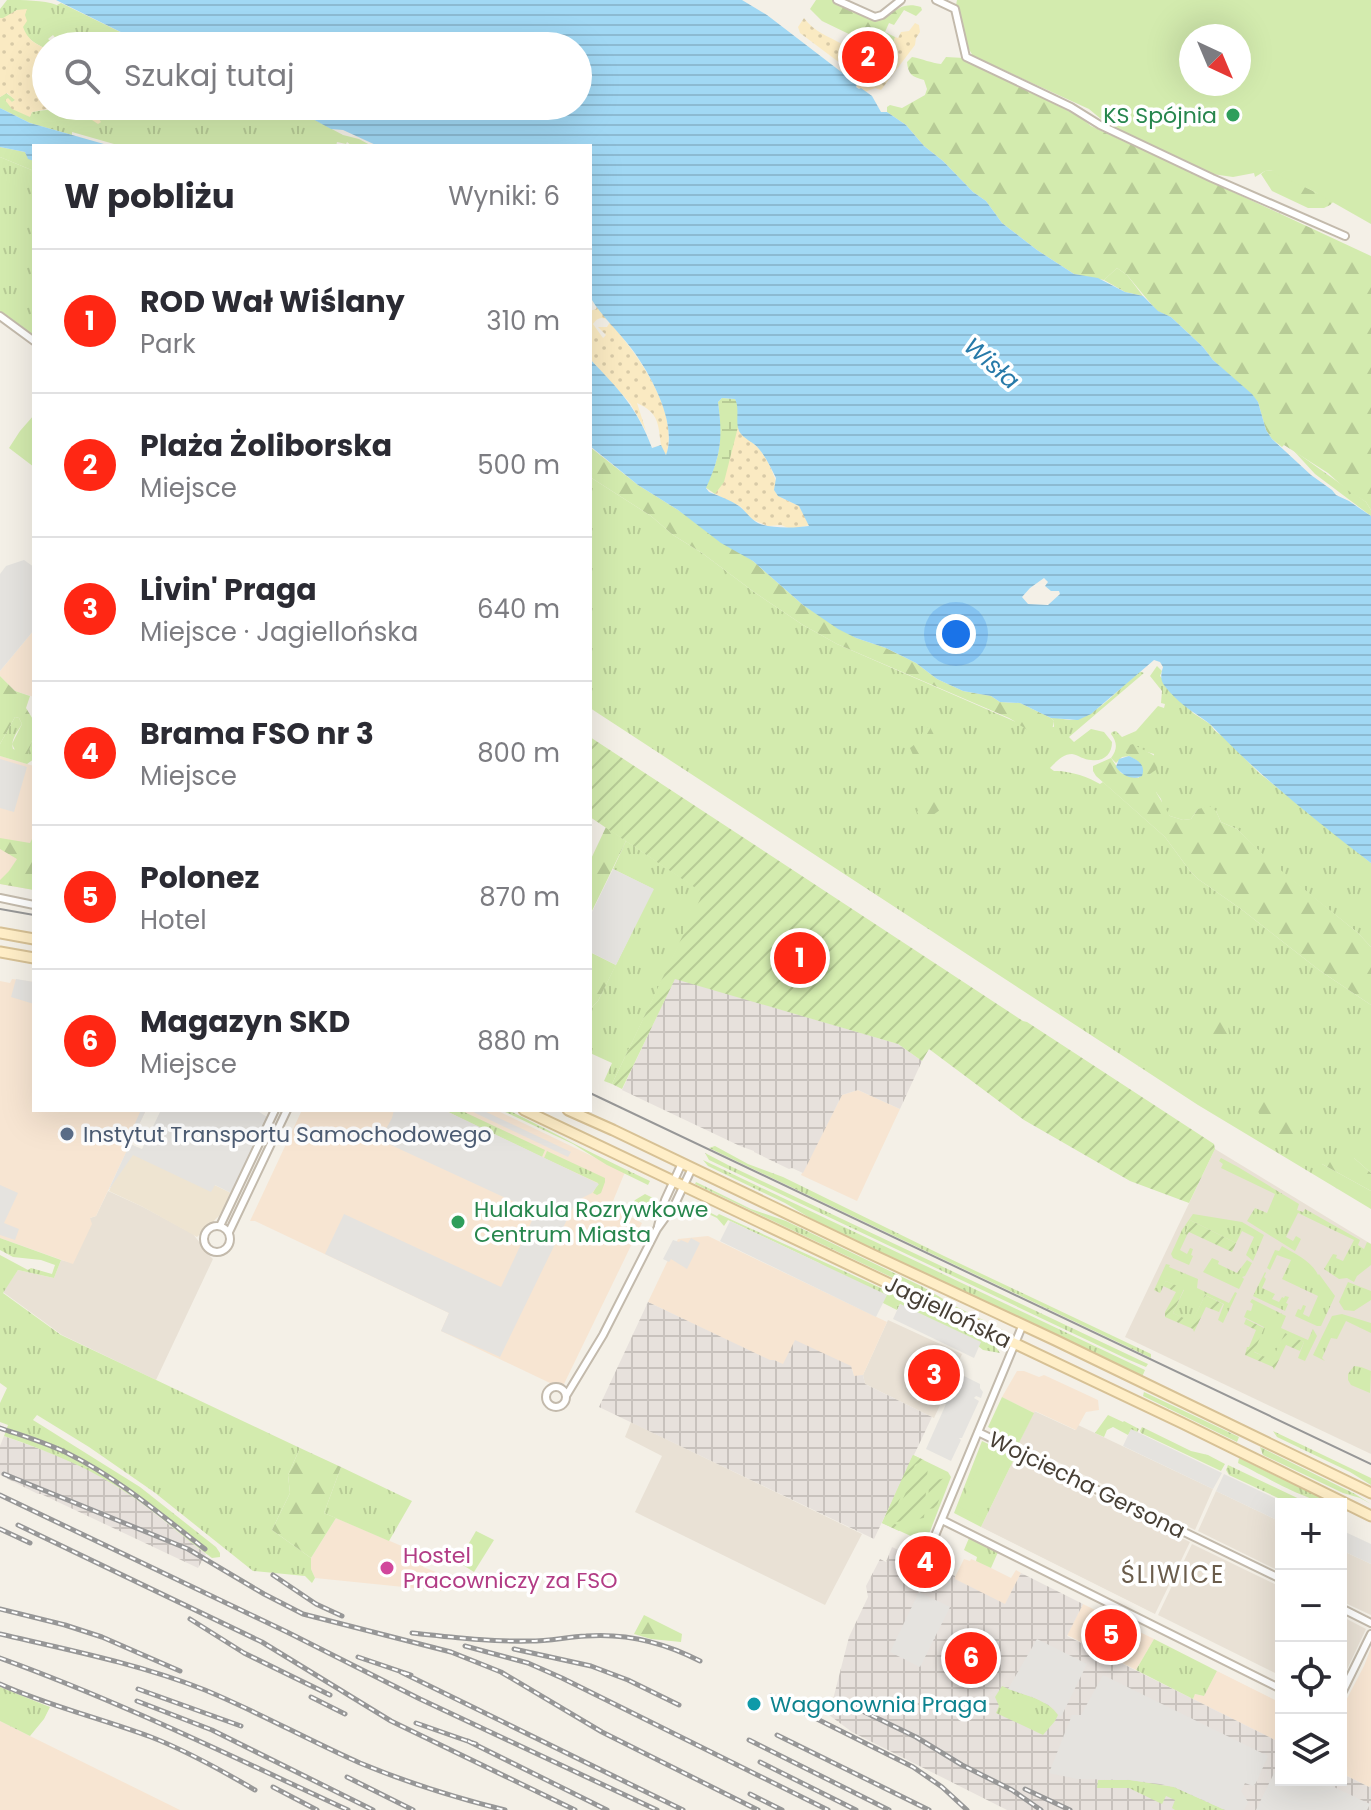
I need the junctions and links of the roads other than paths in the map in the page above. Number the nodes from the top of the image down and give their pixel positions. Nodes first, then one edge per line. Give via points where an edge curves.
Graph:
1 (837, 0) edge
2 (901, 0) edge
3 (936, 0) edge
4 (1345, 236) dead end
5 (0, 316) edge
6 (32, 340) edge
7 (0, 898) edge
8 (32, 905) edge
9 (0, 933) edge
10 (32, 939) edge
11 (0, 952) edge
12 (32, 958) edge
13 (274, 1112) edge
14 (286, 1112) edge
15 (528, 1112) edge
16 (572, 1112) edge
17 (687, 1166) junction
18 (679, 1183) junction
19 (220, 1226) junction
20 (229, 1232) junction
21 (1023, 1324) junction
22 (1015, 1345) junction
23 (566, 1396) dead end
24 (978, 1432) junction
25 (1371, 1493) edge
26 (1371, 1516) edge
27 (942, 1520) junction
28 (924, 1562) dead end
29 (1275, 1576) edge
30 (1347, 1611) edge
31 (1371, 1623) edge
32 (1371, 1634) edge
33 (1347, 1683) edge
34 (1275, 1686) edge

1 - 2 street via 875,17
3 - 4 street via 955,9 966,57 1212,178
5 - 6 street
7 - 8 street
9 - 10 main road
11 - 12 main road
13 - 19 street
14 - 20 street
15 - 18 main road, Jagiellońska
16 - 17 main road, Jagiellońska
17 - 18 street
17 - 21 main road, Jagiellońska
18 - 22 main road, Jagiellońska
18 - 23 street via 665,1200 657,1229
19 - 20 street
19 - 20 street via 204,1235 209,1249 226,1249
21 - 22 street
21 - 25 main road, Jagiellońska
22 - 24 street
22 - 26 main road, Jagiellońska
24 - 27 street
24 - 29 street, Wojciecha Gersona
27 - 28 street
27 - 34 street
30 - 31 street
32 - 33 street

